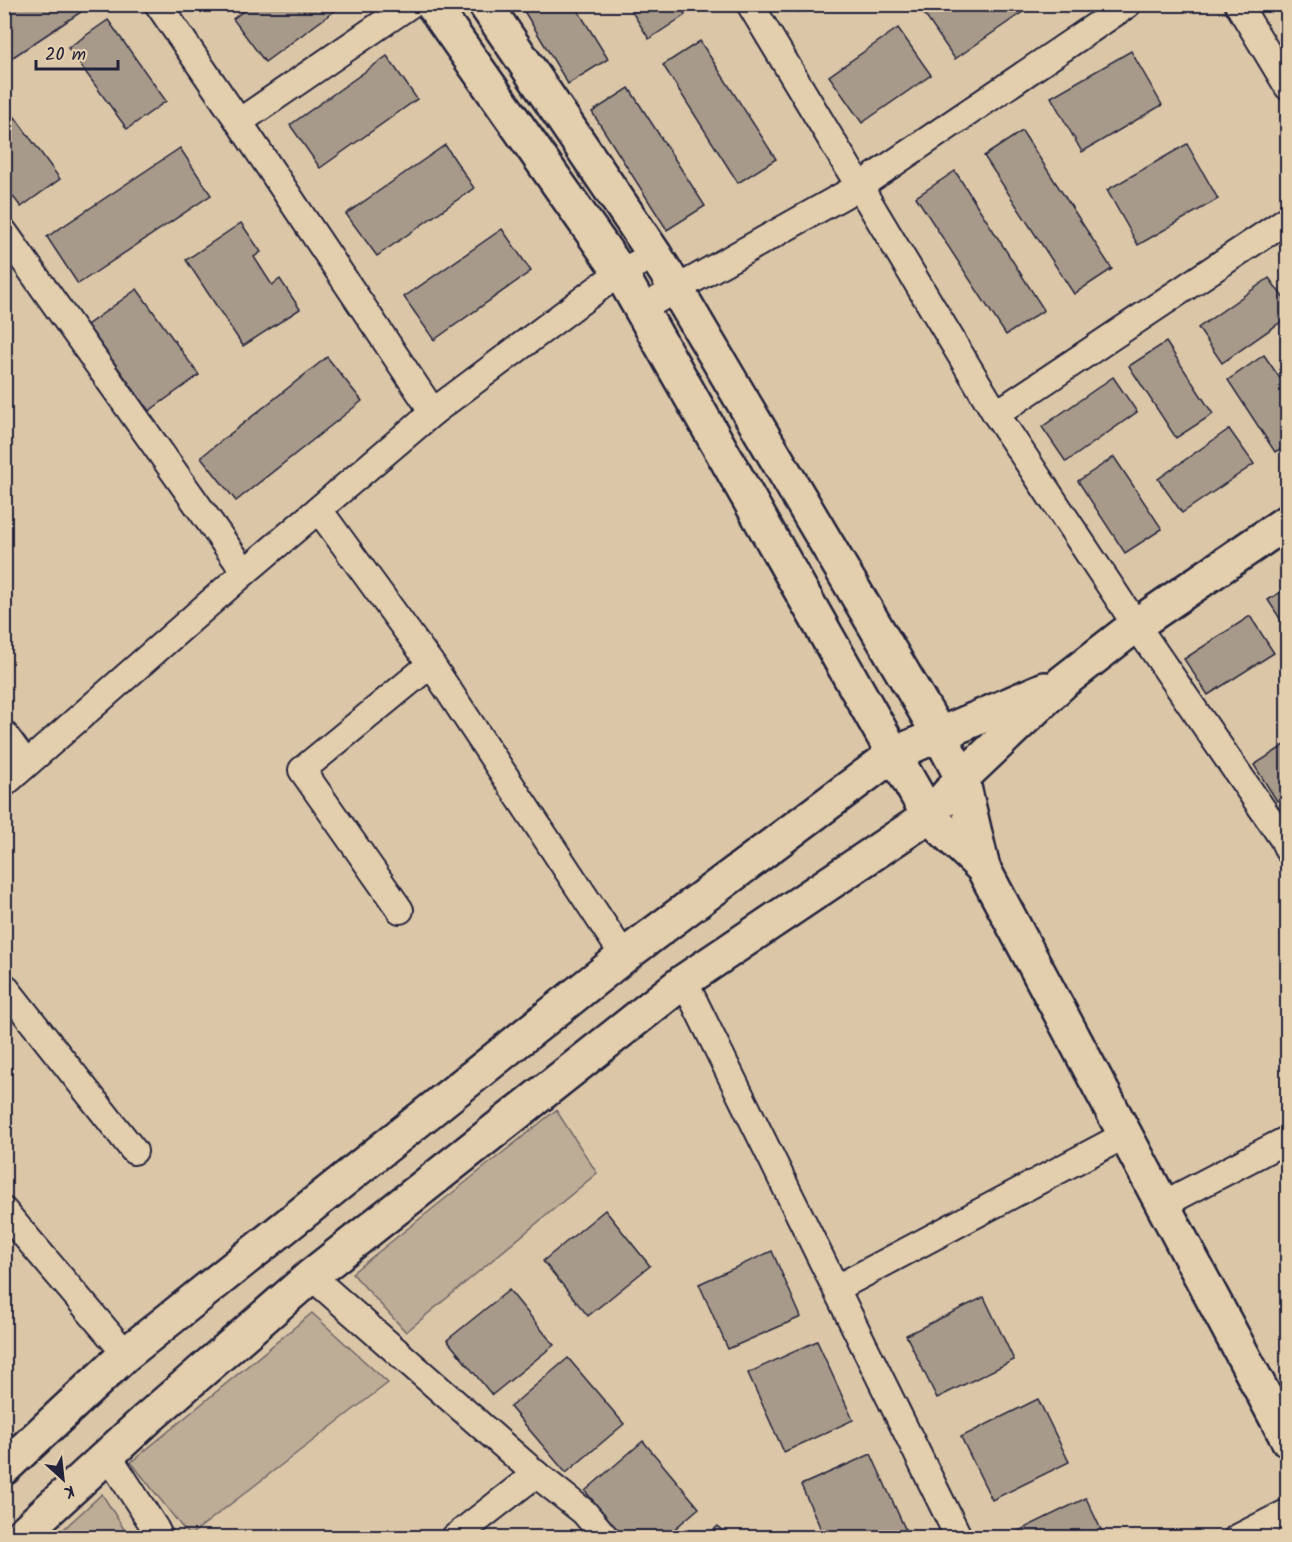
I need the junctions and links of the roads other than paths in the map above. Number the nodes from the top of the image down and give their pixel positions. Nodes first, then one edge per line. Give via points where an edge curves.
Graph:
1 (158, 4) edge
2 (411, 4) edge
3 (432, 4) edge
4 (485, 4) edge
5 (750, 4) edge
6 (1128, 4) edge
7 (1238, 4) edge
8 (1101, 12) edge
9 (1287, 87) edge
10 (239, 122) junction
11 (860, 186) junction
12 (1287, 219) edge
13 (4, 232) edge
14 (655, 255) junction
15 (620, 272) junction
16 (677, 290) junction
17 (641, 309) junction
18 (433, 412) junction
19 (996, 414) junction
20 (319, 510) junction
21 (1287, 521) edge
22 (245, 572) junction
23 (1136, 625) junction
24 (431, 664) junction
25 (1063, 682) junction
26 (4, 734) edge
27 (939, 734) junction
28 (894, 754) junction
29 (26, 764) junction
30 (962, 778) junction
31 (4, 784) edge
32 (929, 816) junction
33 (1286, 841) edge
34 (983, 868) junction
35 (400, 910) dead end
36 (624, 956) junction
37 (684, 981) junction
38 (4, 986) edge
39 (1125, 1135) junction
40 (1287, 1139) edge
41 (134, 1151) dead end
42 (1162, 1205) junction
43 (4, 1211) edge
44 (310, 1276) junction
45 (837, 1288) junction
46 (126, 1354) junction
47 (1287, 1440) edge
48 (108, 1455) junction
49 (4, 1468) edge
50 (536, 1474) junction
51 (1287, 1512) edge
52 (18, 1538) edge
53 (160, 1538) edge
54 (454, 1538) edge
55 (606, 1538) edge
56 (959, 1538) edge
57 (1237, 1538) edge

1 - 10 street
2 - 10 street
3 - 15 main road
4 - 14 main road
5 - 11 street
6 - 8 street
7 - 9 street
8 - 11 street
10 - 18 street
11 - 16 street
11 - 19 street
12 - 19 street
13 - 22 street
14 - 15 street
14 - 16 main road
15 - 17 main road
15 - 18 street
16 - 17 street
16 - 27 main road
17 - 28 main road
18 - 20 street
19 - 23 street
20 - 22 street
20 - 24 street
21 - 23 main road
22 - 29 street
23 - 25 main road
23 - 33 street
24 - 35 street via 302,770
24 - 36 street
25 - 27 main road
25 - 30 main road
26 - 29 street
27 - 28 main road
27 - 30 main road
28 - 32 main road
28 - 36 main road
29 - 31 street
30 - 32 main road
30 - 34 main road
32 - 34 main road
32 - 37 main road
34 - 39 main road
36 - 46 main road
37 - 44 main road
37 - 45 street
38 - 41 street
39 - 42 main road
39 - 45 street
40 - 42 street
42 - 47 main road
43 - 46 street
44 - 48 main road
44 - 50 street
45 - 56 street
46 - 49 main road
48 - 52 main road
48 - 53 street
50 - 54 street
50 - 55 street via 584,1512
51 - 57 street

